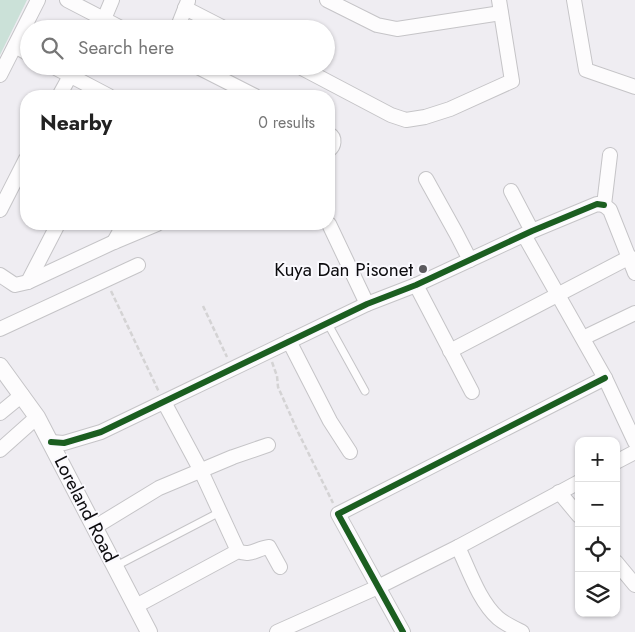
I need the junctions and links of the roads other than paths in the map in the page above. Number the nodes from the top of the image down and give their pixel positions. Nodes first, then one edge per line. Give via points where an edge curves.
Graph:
1 (38, 0) edge
2 (67, 0) edge
3 (112, 0) edge
4 (327, 0) edge
5 (574, 0) edge
6 (187, 4) edge
7 (500, 6) edge
8 (104, 19) joint
9 (28, 20) edge
10 (181, 20) edge
11 (212, 20) edge
12 (20, 36) edge
13 (15, 46) junction
14 (20, 49) edge
15 (0, 75) edge
16 (214, 75) edge
17 (315, 75) edge
18 (70, 76) joint
19 (635, 87) edge
20 (62, 90) edge
21 (98, 90) edge
22 (243, 90) edge
23 (610, 155) dead end
24 (20, 171) edge
25 (426, 179) dead end
26 (511, 191) dead end
27 (604, 205) junction
28 (0, 210) edge
29 (55, 230) edge
30 (121, 230) edge
31 (143, 230) edge
32 (331, 230) edge
33 (528, 233) junction
34 (114, 242) junction
35 (630, 257) junction
36 (470, 260) junction
37 (138, 265) dead end
38 (635, 273) edge
39 (0, 275) edge
40 (28, 282) junction
41 (416, 285) junction
42 (558, 295) junction
43 (367, 304) junction
44 (635, 313) edge
45 (328, 324) junction
46 (0, 329) edge
47 (583, 338) junction
48 (289, 341) junction
49 (450, 351) junction
50 (0, 366) edge
51 (605, 378) junction
52 (365, 391) dead end
53 (472, 392) dead end
54 (22, 395) junction
55 (164, 402) junction
56 (0, 414) edge
57 (37, 417) junction
58 (51, 442) junction
59 (635, 442) edge
60 (268, 445) dead end
61 (0, 450) edge
62 (350, 452) dead end
63 (635, 452) edge
64 (620, 460) edge
65 (201, 471) junction
66 (575, 484) edge
67 (559, 492) junction
68 (575, 511) edge
69 (220, 512) junction
70 (95, 527) junction
71 (458, 547) junction
72 (238, 551) junction
73 (116, 566) junction
74 (280, 567) dead end
75 (620, 567) edge
76 (635, 585) edge
77 (378, 587) junction
78 (136, 606) junction
79 (150, 632) edge
80 (277, 632) edge
81 (403, 632) edge
82 (522, 632) edge

1 - 9 street
2 - 8 street
3 - 8 street
4 - 7 street via 377,25 397,29
5 - 19 street via 586,70
6 - 10 street
6 - 11 street
7 - 17 street via 512,81 450,109 406,120
12 - 13 street
13 - 14 street
13 - 15 street
16 - 22 street
18 - 20 street
18 - 21 street
23 - 27 street
24 - 28 street
25 - 36 street
26 - 33 street
27 - 33 street via 597,204
27 - 35 street via 610,210
29 - 40 street
30 - 34 street
31 - 34 street
32 - 43 street
33 - 36 street
33 - 42 street
34 - 40 street
35 - 38 street
35 - 42 street
36 - 41 street
37 - 46 street
39 - 40 street via 15,285
41 - 43 street
41 - 49 street
42 - 47 street
42 - 49 street
43 - 45 street
44 - 47 street
45 - 48 street
45 - 52 lane
47 - 51 street
48 - 55 street
48 - 62 street via 330,421
49 - 53 street
50 - 54 street, Loreland Road
51 - 59 street
51 - 77 street via 338,514
54 - 56 street
54 - 57 street, Loreland Road
55 - 58 street via 101,432 64,443
55 - 65 street
57 - 58 street, Loreland Road
57 - 61 street
58 - 70 street, Loreland Road
60 - 65 street
63 - 64 street
65 - 69 street
65 - 70 street via 159,488
66 - 67 street
67 - 68 street
67 - 71 street
69 - 72 street
69 - 73 lane
70 - 73 street, Loreland Road
71 - 77 street
71 - 82 street via 489,608
72 - 74 street via 246,554 269,547
72 - 78 street
73 - 78 street, Loreland Road
75 - 76 street
77 - 80 street
77 - 81 street
78 - 79 street, Loreland Road

